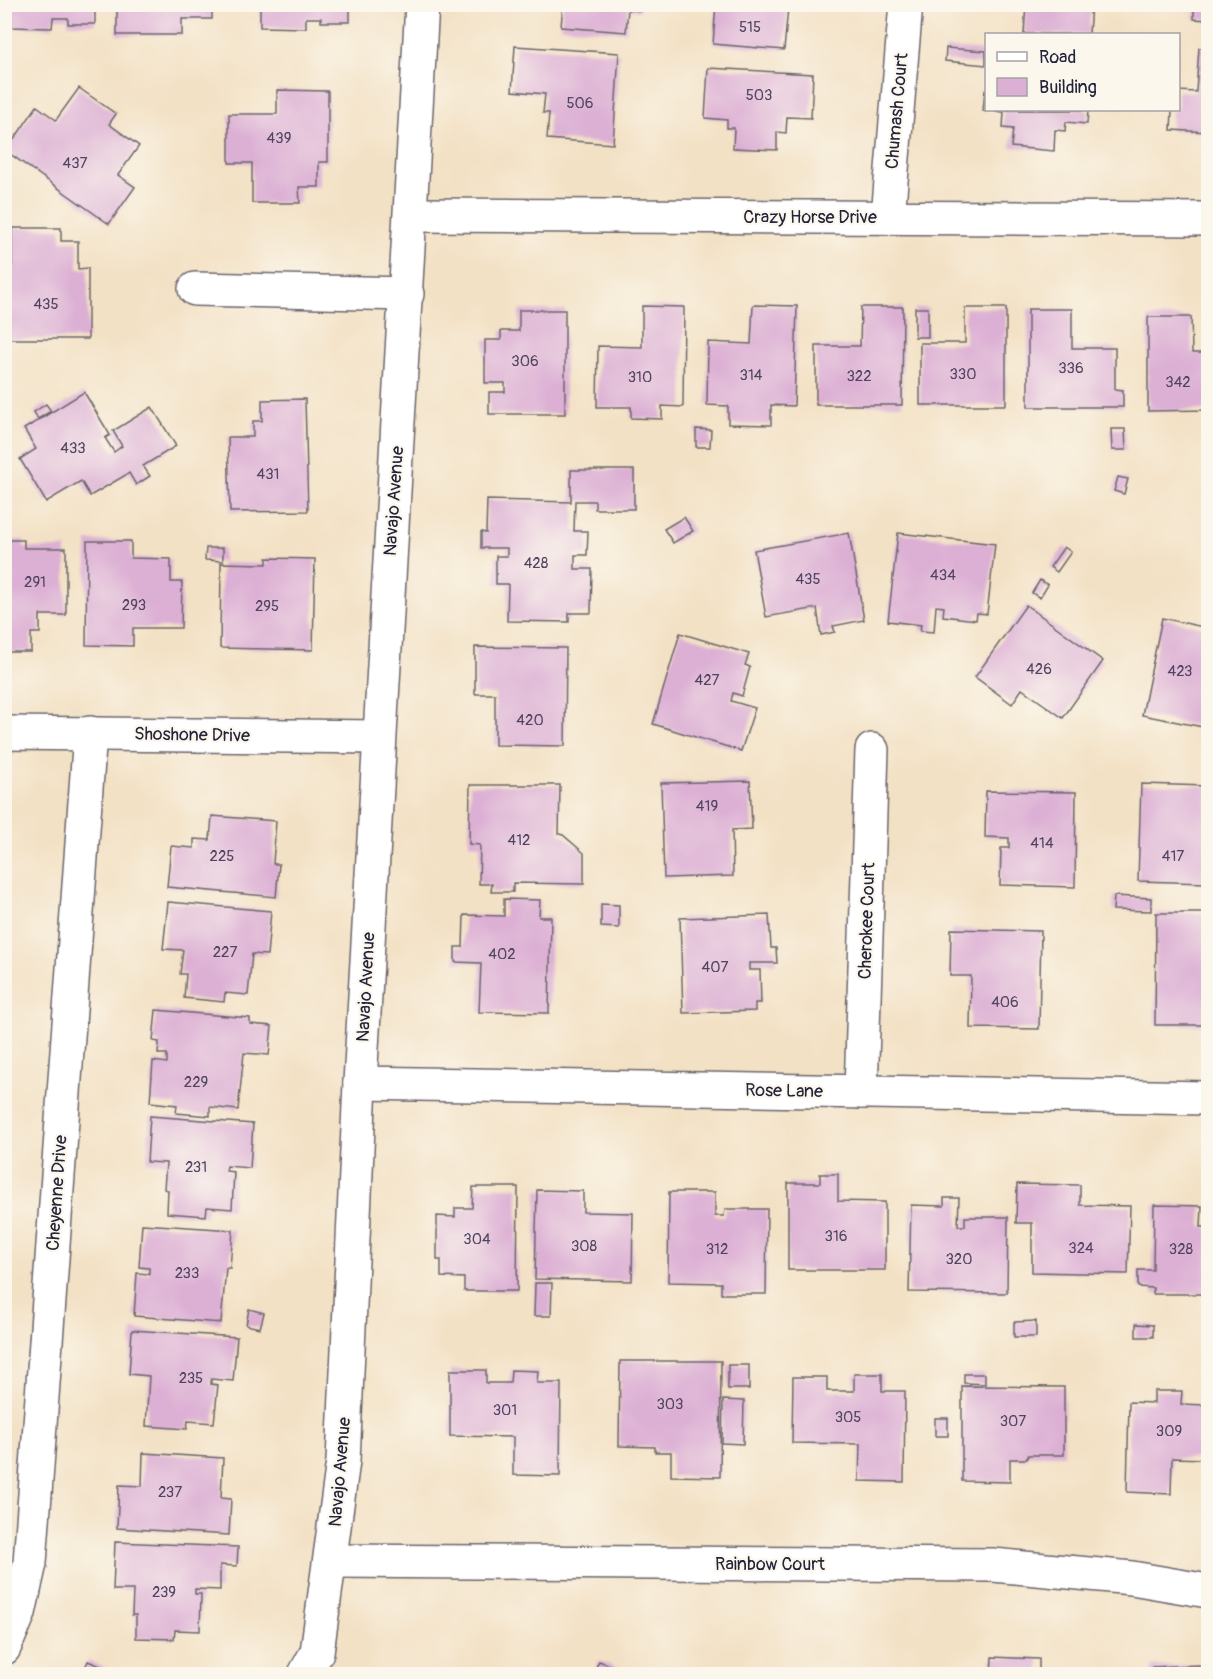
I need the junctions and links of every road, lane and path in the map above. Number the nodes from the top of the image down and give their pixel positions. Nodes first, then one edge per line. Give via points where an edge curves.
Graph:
1 (422, 4) edge
2 (906, 4) edge
3 (411, 214) junction
4 (888, 217) junction
5 (1209, 219) edge
6 (195, 289) dead end
7 (407, 294) junction
8 (4, 733) edge
9 (90, 733) junction
10 (379, 737) junction
11 (872, 750) dead end
12 (360, 1083) junction
13 (861, 1092) junction
14 (1209, 1098) edge
15 (330, 1561) junction
16 (1209, 1592) edge
17 (4, 1648) edge
18 (305, 1674) edge

1 - 3 street, Navajo Avenue
2 - 4 street, Chumash Court
3 - 4 street, Crazy Horse Drive
3 - 7 street, Navajo Avenue
4 - 5 street, Crazy Horse Drive
6 - 7 street
7 - 10 street, Navajo Avenue
8 - 9 street, Shoshone Drive
9 - 10 street, Shoshone Drive
9 - 17 street, Cheyenne Drive via 30,1563 19,1613
10 - 12 street, Navajo Avenue
11 - 13 street, Cherokee Court
12 - 13 street, Rose Lane
12 - 15 street, Navajo Avenue via 343,1461
13 - 14 street, Rose Lane
15 - 16 street, Rainbow Court via 993,1565 1132,1578
15 - 18 street, Navajo Avenue via 317,1652

